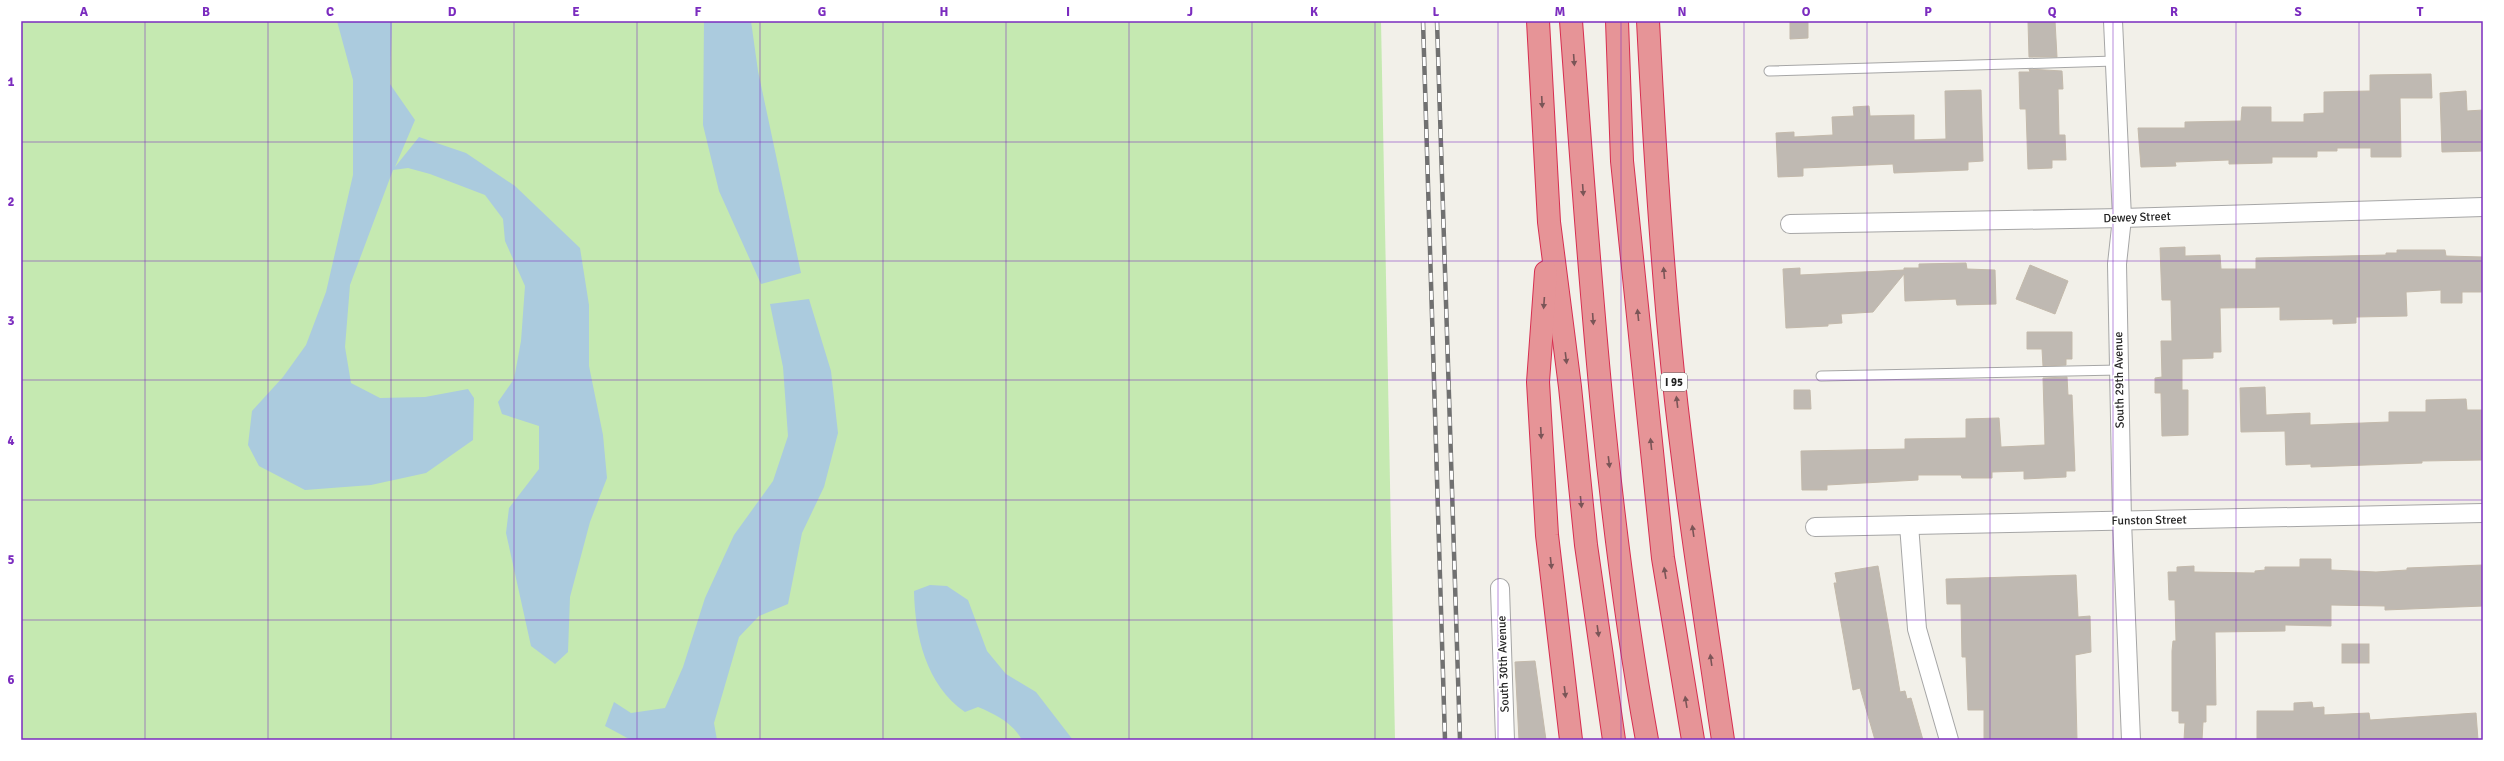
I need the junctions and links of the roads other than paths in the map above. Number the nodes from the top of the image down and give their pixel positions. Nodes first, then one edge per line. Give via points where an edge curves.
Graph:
1 (1538, 21) edge
2 (1571, 21) edge
3 (1617, 21) edge
4 (1648, 21) edge
5 (2113, 21) edge
6 (2115, 61) junction
7 (1768, 71) dead end
8 (2483, 207) edge
9 (2122, 218) junction
10 (1549, 222) junction
11 (1790, 224) dead end
12 (2119, 370) junction
13 (1822, 376) dead end
14 (2483, 513) edge
15 (2122, 521) junction
16 (1909, 525) junction
17 (1815, 527) dead end
18 (1500, 588) dead end
19 (1505, 740) edge
20 (1571, 740) edge
21 (1614, 740) edge
22 (1647, 740) edge
23 (1693, 740) edge
24 (1723, 740) edge
25 (1948, 740) edge
26 (2131, 740) edge

1 -> 10 highway
2 -> 22 highway via 1595,345 1633,664
23 -> 3 highway via 1663,558 1622,161
24 -> 4 highway, I 95 via 1692,528 1673,373 1658,197
5 - 6 street, South 29th Avenue
6 - 7 lane
6 - 9 street, South 29th Avenue
8 - 9 street, Dewey Street
9 - 11 street, Dewey Street
9 - 12 street, South 29th Avenue via 2117,264
10 -> 20 highway via 1538,382 1547,535
10 -> 21 highway via 1570,387 1586,545
12 - 13 lane
12 - 15 street, South 29th Avenue
14 - 15 street, Funston Street
15 - 16 street, Funston Street
15 - 26 street, South 29th Avenue
16 - 17 street, Funston Street
16 - 25 street via 1917,629
18 - 19 street, South 30th Avenue

